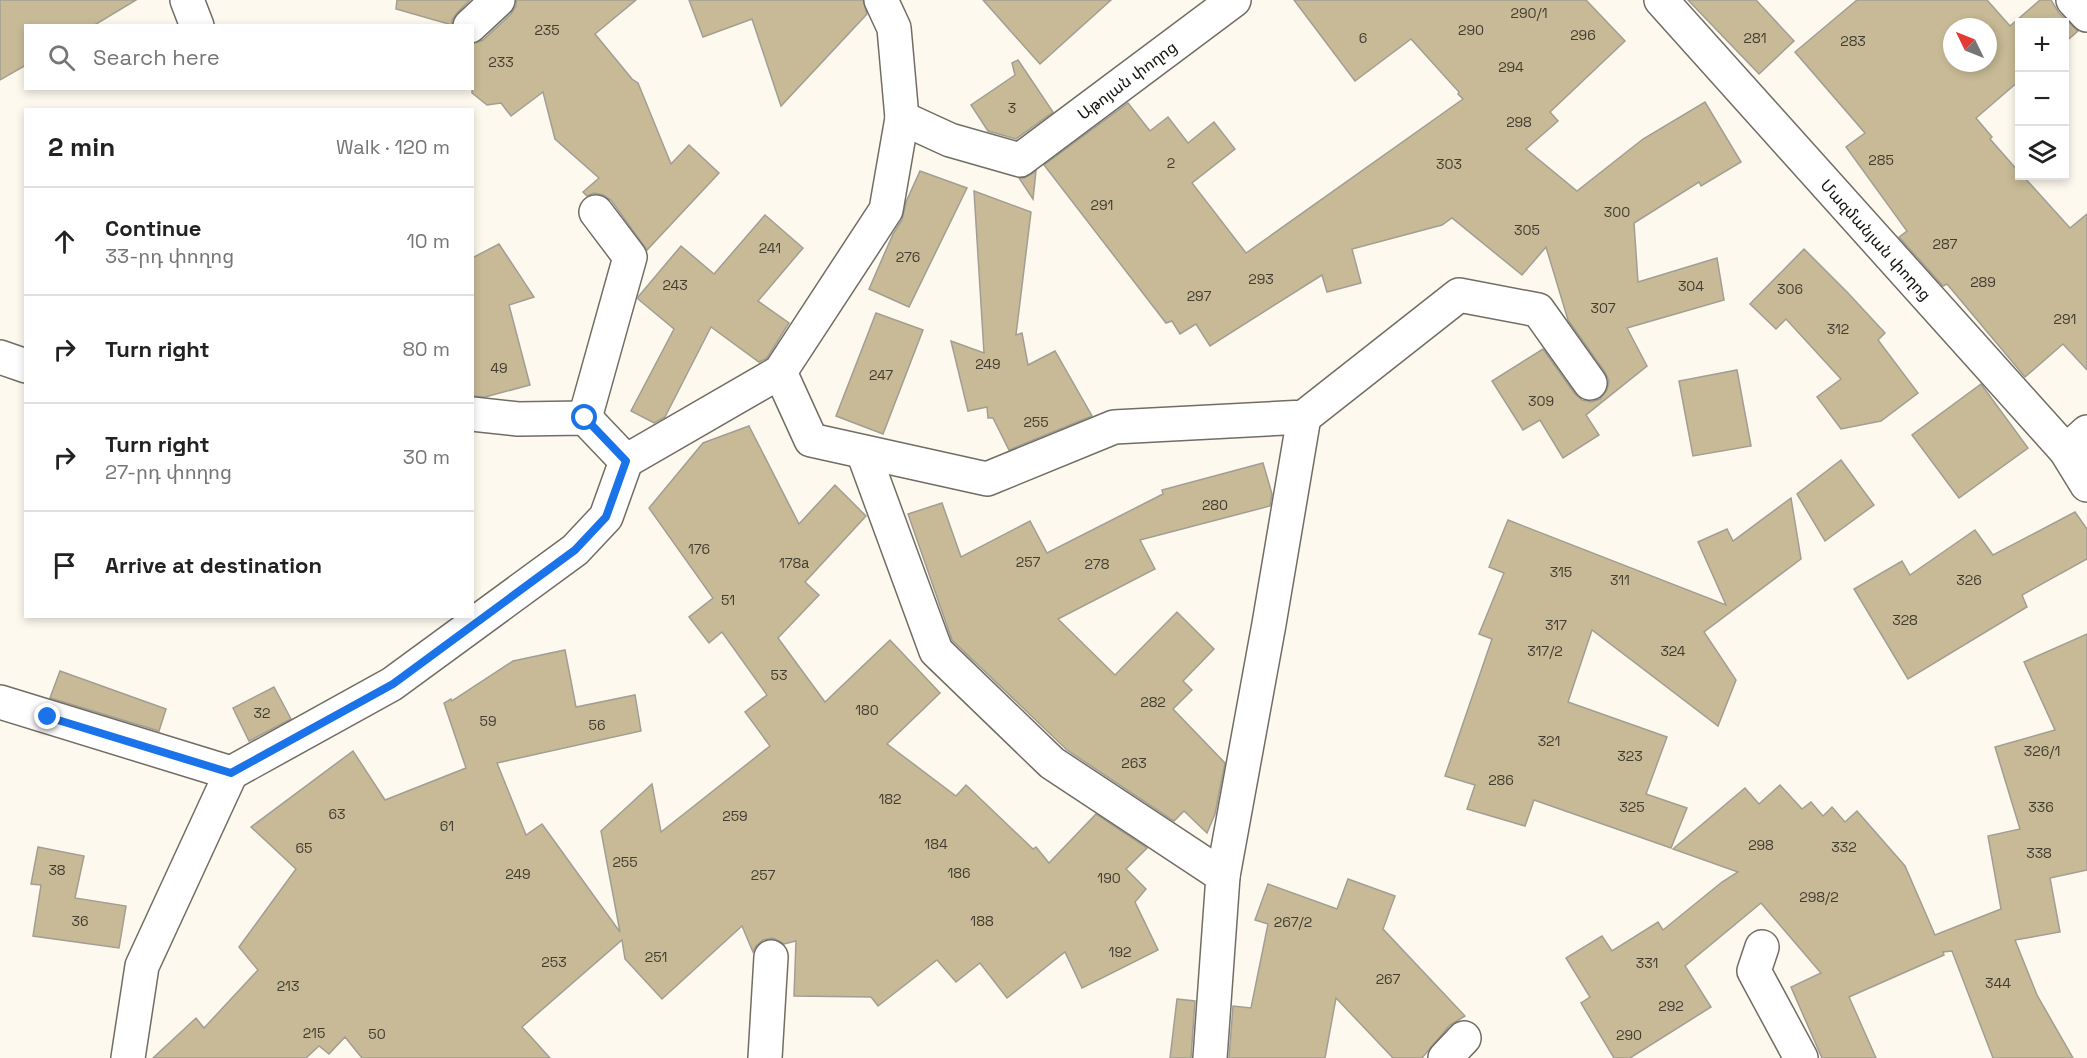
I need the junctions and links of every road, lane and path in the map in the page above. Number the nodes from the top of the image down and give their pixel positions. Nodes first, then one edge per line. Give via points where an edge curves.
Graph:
1 (187, 0) edge
2 (498, 0) edge
3 (881, 0) edge
4 (1234, 0) edge
5 (1661, 0) edge
6 (2073, 0) edge
7 (2087, 15) edge
8 (196, 24) edge
9 (472, 24) edge
10 (902, 118) junction
11 (596, 212) dead end
12 (0, 357) edge
13 (24, 365) edge
14 (780, 372) junction
15 (1590, 383) dead end
16 (474, 414) edge
17 (1304, 417) junction
18 (585, 418) junction
19 (2077, 441) edge
20 (863, 452) junction
21 (626, 461) junction
22 (2087, 485) edge
23 (0, 702) edge
24 (231, 773) junction
25 (1223, 876) junction
26 (1762, 947) dead end
27 (771, 957) dead end
28 (128, 1058) edge
29 (765, 1058) edge
30 (1210, 1058) edge
31 (1801, 1058) edge

1 - 8 street
2 - 9 street
3 - 10 street via 894,28
4 - 10 street, Աթոյան փողոց via 1020,160 950,140
5 - 19 street, Մազմանյան փողոց
6 - 7 street
10 - 14 street via 886,210
11 - 18 street via 630,256
12 - 13 street
14 - 20 street via 811,440
14 - 21 street
15 - 17 street via 1538,310 1459,295
16 - 18 street via 518,419
17 - 20 street via 1114,427 987,479
17 - 25 street
18 - 21 street
19 - 22 street, Մազմանյան փողոց
20 - 25 street via 936,651 1052,763
21 - 24 street via 606,517 575,550 393,684
23 - 24 street
24 - 28 street via 142,966
25 - 30 street
26 - 31 street via 1754,971
27 - 29 street

